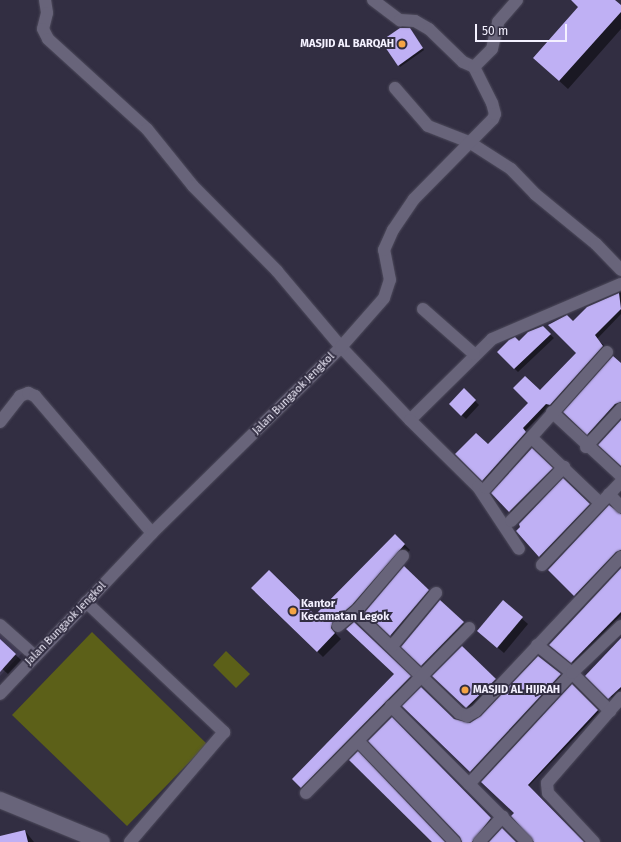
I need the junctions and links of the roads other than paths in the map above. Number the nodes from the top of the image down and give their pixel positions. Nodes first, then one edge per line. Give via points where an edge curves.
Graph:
1 (45, 0) edge
2 (373, 0) edge
3 (517, 0) edge
4 (474, 67) junction
5 (395, 88) dead end
6 (469, 142) junction
7 (621, 270) edge
8 (621, 284) edge
9 (423, 309) dead end
10 (341, 348) junction
11 (607, 352) dead end
12 (474, 354) junction
13 (621, 409) edge
14 (552, 412) junction
15 (410, 420) junction
16 (0, 422) edge
17 (532, 438) junction
18 (586, 446) junction
19 (564, 467) junction
20 (621, 476) edge
21 (621, 482) edge
22 (486, 488) dead end
23 (604, 499) junction
24 (621, 507) edge
25 (510, 521) dead end
26 (152, 533) junction
27 (519, 549) dead end
28 (403, 556) dead end
29 (621, 557) edge
30 (542, 565) dead end
31 (436, 593) dead end
32 (86, 602) junction
33 (357, 610) junction
34 (0, 625) edge
35 (338, 626) dead end
36 (621, 626) edge
37 (468, 628) dead end
38 (536, 645) junction
39 (392, 646) junction
40 (35, 656) junction
41 (572, 673) junction
42 (423, 677) junction
43 (0, 694) edge
44 (621, 698) edge
45 (392, 706) junction
46 (610, 711) junction
47 (358, 741) junction
48 (470, 784) junction
49 (306, 793) dead end
50 (0, 800) edge
51 (503, 816) junction
52 (102, 842) edge
53 (130, 842) edge
54 (455, 842) edge
55 (479, 842) edge
56 (527, 842) edge
57 (594, 842) edge

1 - 10 street via 47,13 43,29 48,39 147,129 193,186 277,271
2 - 4 street via 400,20 415,21 429,29 463,62
3 - 4 street via 498,22 492,49
4 - 6 street via 495,114
5 - 6 street via 428,126
6 - 7 street via 510,169 535,194 596,244
6 - 10 street via 414,200 393,230 383,256 390,277 388,291
8 - 12 street via 492,339
9 - 12 street
10 - 15 street, Jalan Bungaok Jengkol
10 - 26 street, Jalan Bungaok Jengkol
11 - 14 street
12 - 15 street
13 - 18 street
14 - 17 street
14 - 18 street
15 - 27 street, Jalan Bungaok Jengkol via 478,487
16 - 26 street via 20,396 28,393 35,396
17 - 19 street
17 - 22 street
18 - 20 street
19 - 23 street
19 - 25 street
21 - 23 street
23 - 24 street
23 - 30 street
26 - 32 street, Jalan Bungaok Jengkol
28 - 33 street
29 - 38 street
31 - 39 street
32 - 40 street, Jalan Bungaok Jengkol
32 - 53 street via 224,732
33 - 35 street
33 - 39 street via 358,615
34 - 40 street
36 - 41 street
37 - 42 street
38 - 41 street
38 - 42 street via 476,711 467,716 459,712
39 - 42 street
40 - 43 street, Jalan Bungaok Jengkol
41 - 46 street
41 - 48 street
42 - 45 street
44 - 46 street
45 - 47 street
45 - 48 street
46 - 57 street via 547,783 548,793
47 - 49 street
47 - 54 street
48 - 51 street
50 - 52 street
51 - 55 street
51 - 56 street

